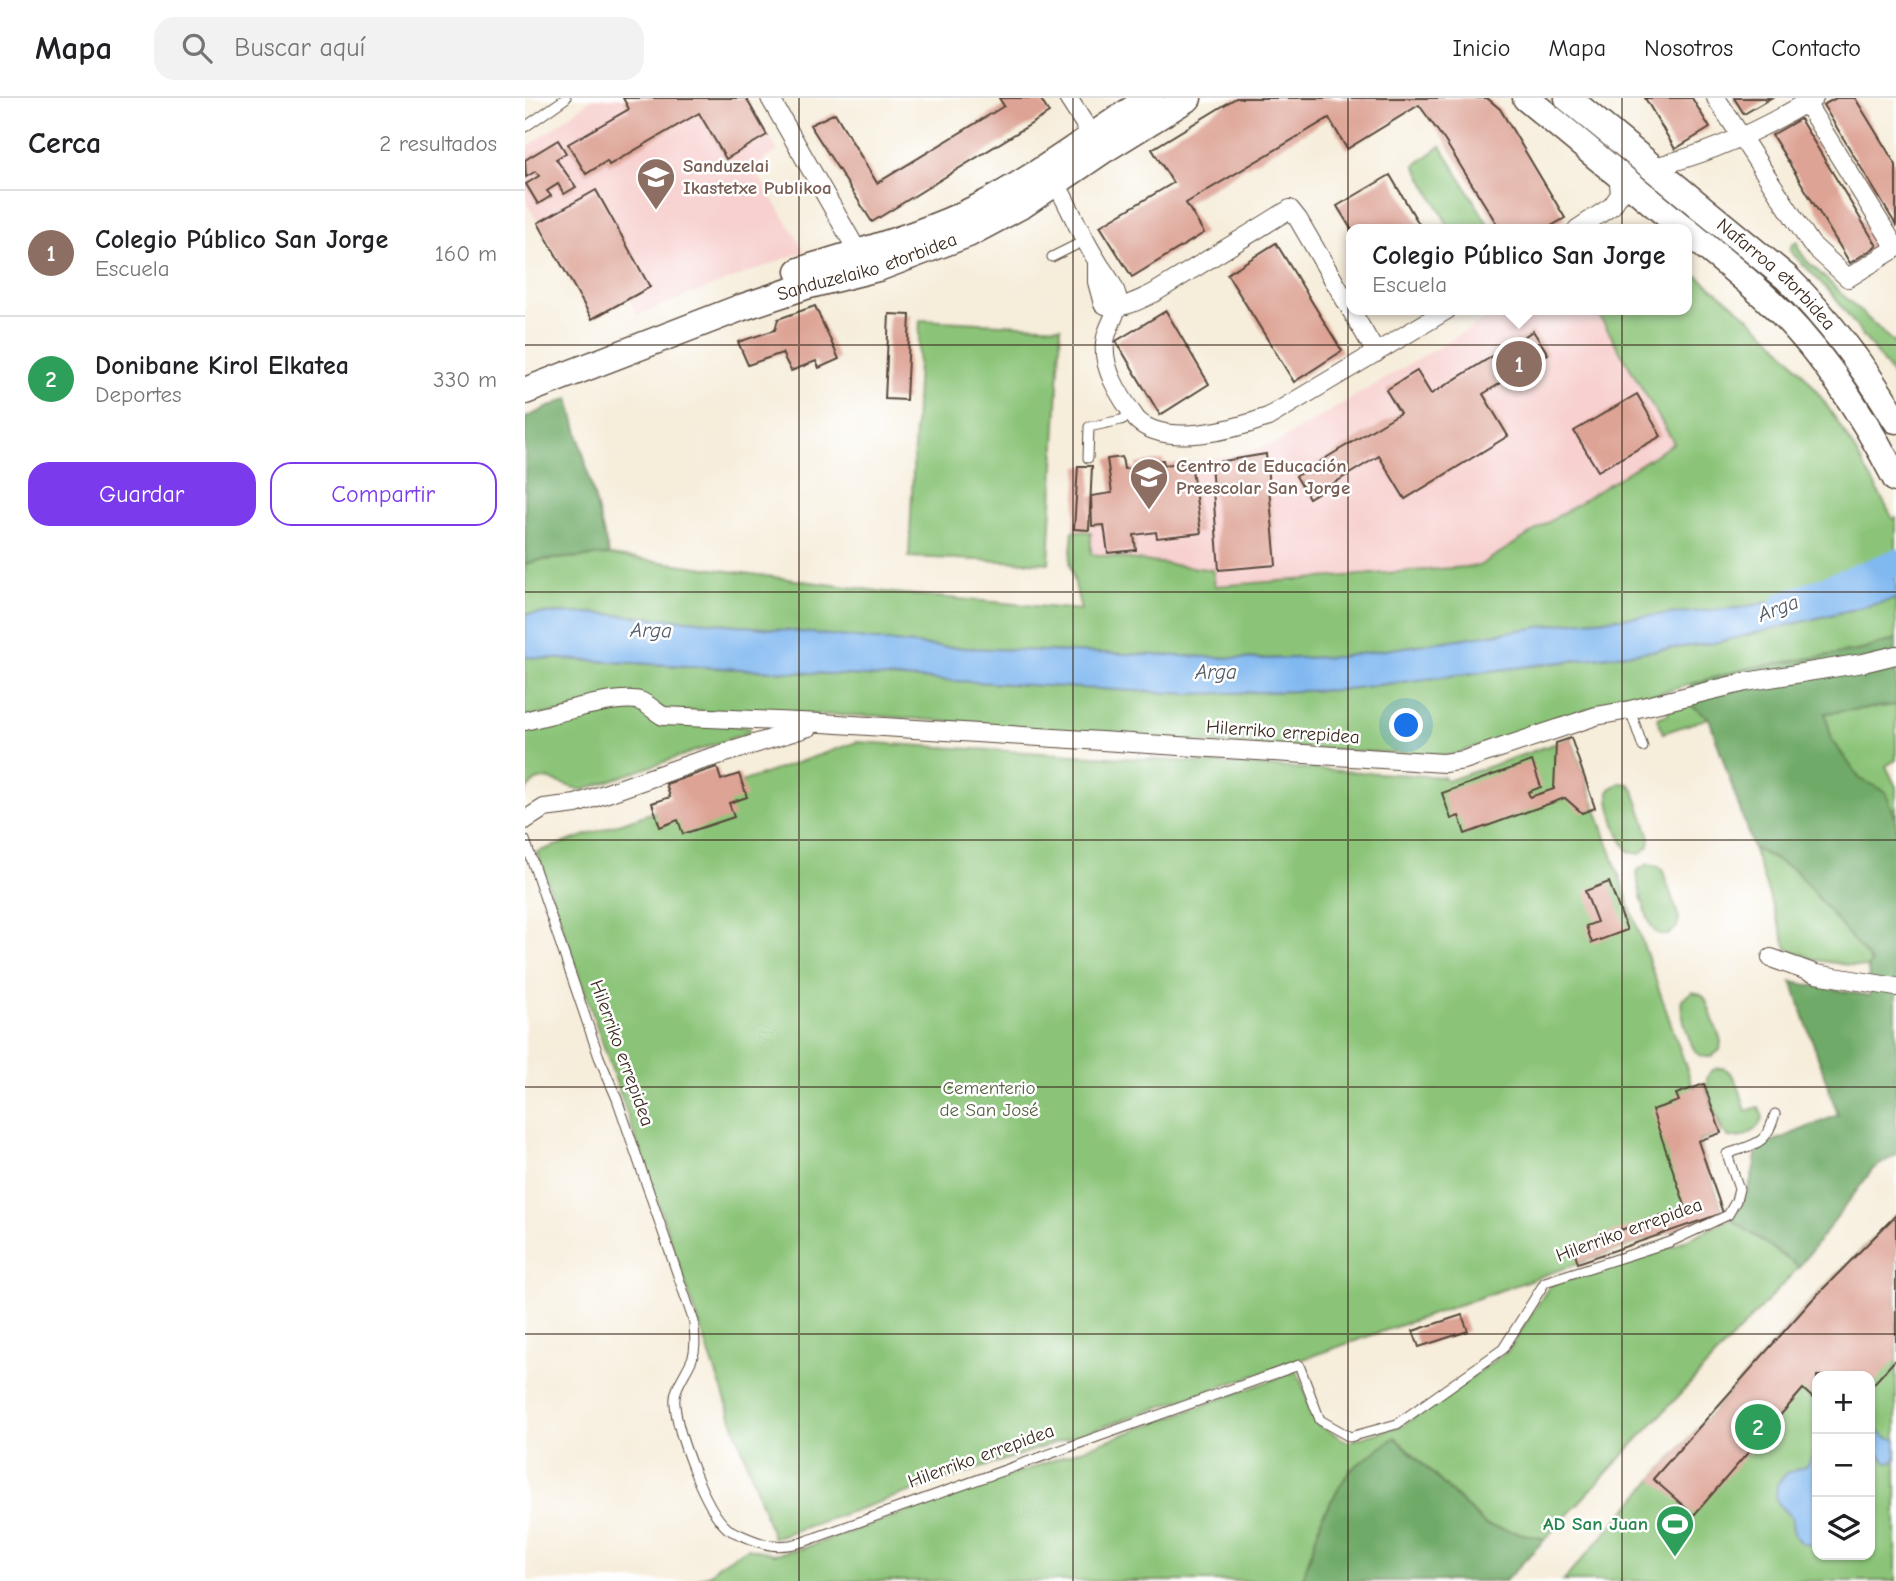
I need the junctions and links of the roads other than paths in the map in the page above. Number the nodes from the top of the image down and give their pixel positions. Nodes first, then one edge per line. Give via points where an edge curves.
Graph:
1 (566, 98) edge
2 (770, 98) edge
3 (1068, 98) edge
4 (1150, 98) edge
5 (1188, 98) edge
6 (1527, 98) edge
7 (1568, 98) edge
8 (1716, 98) edge
9 (1810, 100) edge
10 (525, 127) edge
11 (1742, 138) junction
12 (1097, 144) junction
13 (1653, 167) junction
14 (1618, 173) junction
15 (1052, 175) junction
16 (1585, 224) edge
17 (1679, 224) edge
18 (1692, 235) edge
19 (1086, 240) junction
20 (1896, 248) edge
21 (858, 252) junction
22 (1052, 257) dead end
23 (1346, 301) edge
24 (1118, 307) junction
25 (1354, 315) edge
26 (1439, 315) edge
27 (1376, 353) junction
28 (525, 373) edge
29 (525, 391) edge
30 (1133, 414) junction
31 (1896, 420) edge
32 (1088, 458) dead end
33 (1890, 468) edge
34 (1896, 655) edge
35 (1630, 710) junction
36 (525, 721) edge
37 (822, 723) junction
38 (1643, 747) dead end
39 (525, 820) edge
40 (525, 840) edge
41 (1771, 958) dead end
42 (1896, 987) edge
43 (1775, 1114) dead end

1 - 10 lane
2 - 21 street
3 - 12 street
4 - 12 main road, Sanduzelaiko etorbidea
5 - 12 main road, Sanduzelaiko etorbidea
6 - 14 main road, Nafarroa etorbidea
7 - 13 main road, Nafarroa etorbidea
8 - 11 street
9 - 11 street
9 - 20 street
11 - 13 street via 1686,160
11 - 20 street via 1811,244 1848,278
12 - 15 main road, Sanduzelaiko etorbidea
13 - 31 main road, Nafarroa etorbidea via 1814,305 1871,377
14 - 16 street via 1620,194 1612,206
14 - 17 main road, Nafarroa etorbidea
15 - 19 street
15 - 21 main road, Sanduzelaiko etorbidea
15 - 29 main road, Sanduzelaiko etorbidea via 1016,208 968,234 878,268 740,308
18 - 33 main road, Nafarroa etorbidea via 1766,298 1805,339 1826,364
19 - 22 lane
19 - 24 street via 1097,261 1100,299 1106,306
21 - 28 main road, Sanduzelaiko etorbidea via 733,293
23 - 24 street via 1290,209 1154,293
24 - 30 street via 1106,337 1105,354 1109,371
25 - 27 street
26 - 27 street
27 - 30 street via 1268,417 1243,425 1174,434 1143,426
30 - 32 lane via 1089,427
34 - 35 street, Hilerriko errepidea via 1746,682
35 - 37 street, Hilerriko errepidea via 1596,716 1444,763
35 - 38 lane
36 - 37 street, Hilerriko errepidea via 631,699 663,716
37 - 39 street, Hilerriko errepidea via 576,804 544,808
40 - 43 lane, Hilerriko errepidea via 694,1322 692,1359 674,1402 690,1459 706,1500 727,1528 765,1545 803,1542 1299,1365 1320,1420 1350,1437 1397,1424 1503,1349 1545,1282 1670,1242 1728,1215 1739,1189 1727,1154 1769,1134
41 - 42 street via 1816,974

